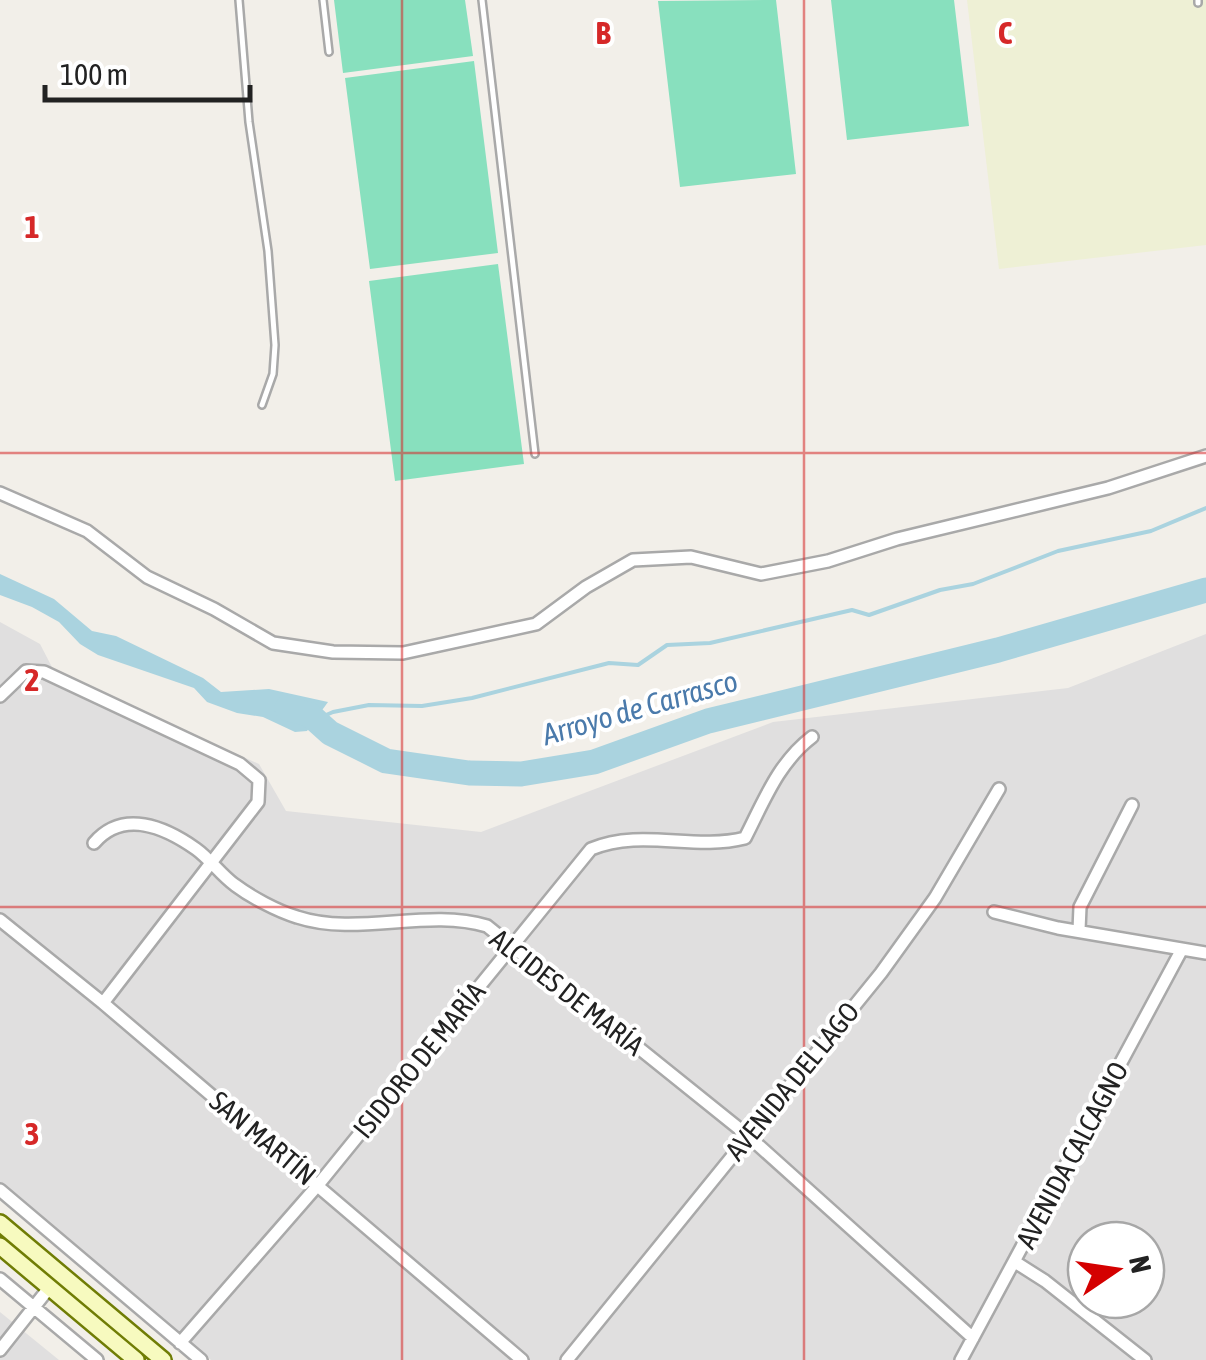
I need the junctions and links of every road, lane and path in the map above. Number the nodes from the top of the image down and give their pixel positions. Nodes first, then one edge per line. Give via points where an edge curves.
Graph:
1 (239, 0) edge
2 (324, 0) edge
3 (482, 0) edge
4 (329, 52) dead end
5 (262, 404) dead end
6 (535, 454) dead end
7 (1206, 456) edge
8 (0, 494) edge
9 (0, 696) edge
10 (812, 737) dead end
11 (999, 789) dead end
12 (1132, 805) dead end
13 (94, 842) dead end
14 (209, 864) junction
15 (994, 912) dead end
16 (0, 920) edge
17 (1079, 930) junction
18 (512, 945) junction
19 (1182, 949) junction
20 (1206, 953) edge
21 (104, 1003) junction
22 (747, 1135) junction
23 (318, 1185) junction
24 (0, 1190) edge
25 (0, 1223) edge
26 (0, 1246) edge
27 (1014, 1262) junction
28 (0, 1279) edge
29 (49, 1288) junction
30 (34, 1307) junction
31 (973, 1338) junction
32 (180, 1343) junction
33 (0, 1350) edge
34 (97, 1360) edge
35 (136, 1360) edge
36 (164, 1360) edge
37 (201, 1360) edge
38 (522, 1360) edge
39 (566, 1360) edge
40 (961, 1360) edge
41 (1146, 1360) edge

1 - 5 lane via 275,345
2 - 4 lane
3 - 6 lane
7 - 8 street via 1108,488 761,574 690,557 632,560 536,624 403,653 273,643 147,577 87,531
9 - 14 street via 26,671 44,672 240,764 260,780 258,802
10 - 18 street, ISIDORO DE MARÍA via 778,773 745,838 642,838 591,849
11 - 22 street, AVENIDA DEL LAGO via 881,973
12 - 17 street via 1080,907
13 - 14 street, ALCIDES DE MARÍA via 104,830 144,823 200,851
14 - 18 street, ALCIDES DE MARÍA via 238,888 297,917 375,924 462,919 487,926
14 - 21 street
15 - 17 street
16 - 21 street, SAN MARTÍN
17 - 19 street
18 - 22 street, ALCIDES DE MARÍA
18 - 23 street, ISIDORO DE MARÍA
19 - 20 street
19 - 27 street, AVENIDA CALCAGNO
21 - 23 street, SAN MARTÍN
22 - 31 street, ALCIDES DE MARÍA
22 - 39 street, AVENIDA DEL LAGO
23 - 32 street, ISIDORO DE MARÍA
23 - 38 street, SAN MARTÍN
24 - 32 street
25 - 36 main road
26 - 29 main road
27 - 31 street, AVENIDA CALCAGNO
27 - 41 street
28 - 30 street
29 - 30 street
29 - 35 main road
30 - 33 street
30 - 34 street
31 - 40 street, AVENIDA CALCAGNO
32 - 37 street

